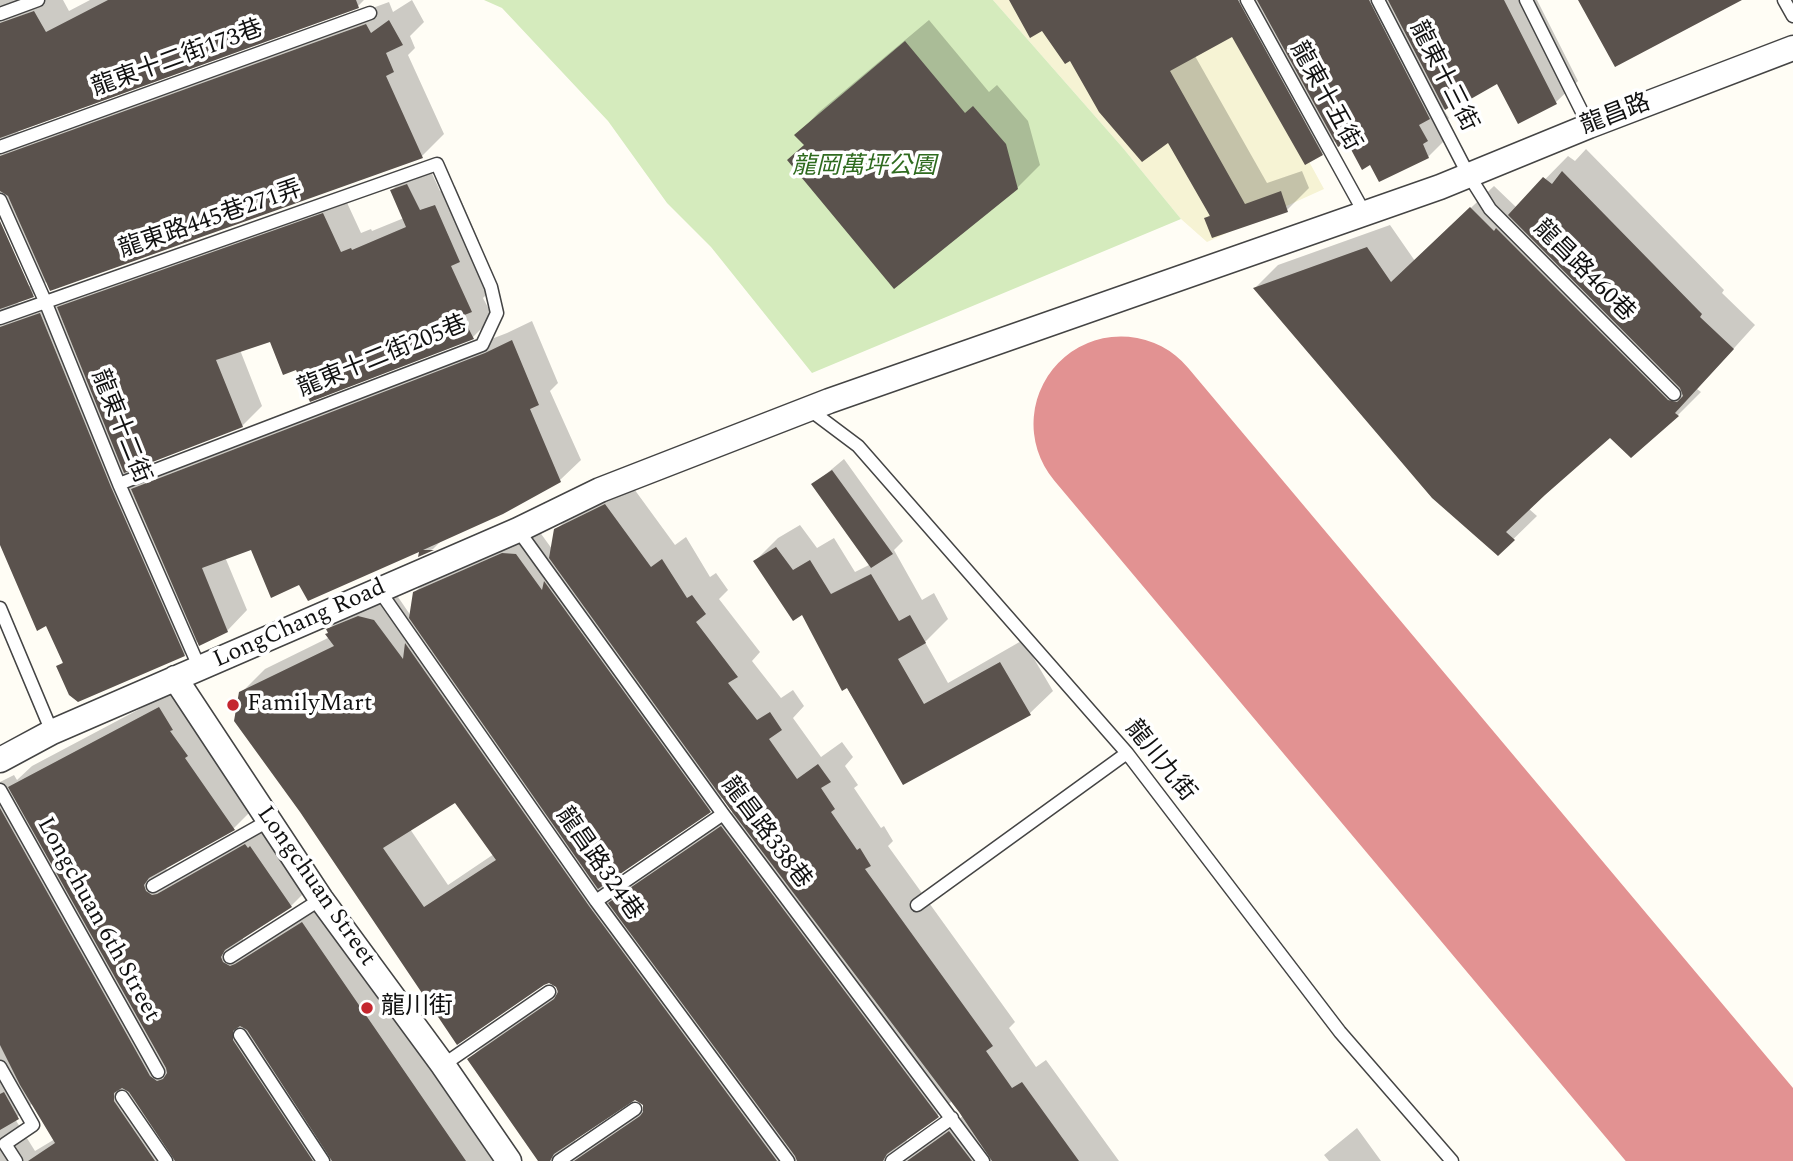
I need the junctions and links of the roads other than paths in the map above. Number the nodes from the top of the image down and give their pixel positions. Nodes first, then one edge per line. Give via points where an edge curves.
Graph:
1 (38, 0) edge
2 (1247, 0) edge
3 (1378, 0) edge
4 (1526, 0) edge
5 (1784, 0) edge
6 (370, 13) dead end
7 (0, 14) edge
8 (1793, 16) edge
9 (1793, 48) edge
10 (1589, 126) junction
11 (0, 147) edge
12 (437, 164) joint
13 (1468, 174) junction
14 (0, 200) edge
15 (1365, 214) junction
16 (45, 302) junction
17 (0, 318) edge
18 (1674, 394) dead end
19 (810, 410) junction
20 (119, 484) junction
21 (517, 530) junction
22 (379, 590) junction
23 (0, 608) edge
24 (200, 669) junction
25 (175, 678) junction
26 (52, 732) junction
27 (1127, 753) junction
28 (0, 760) edge
29 (0, 790) edge
30 (723, 814) junction
31 (268, 821) junction
32 (153, 886) dead end
33 (321, 899) junction
34 (596, 901) junction
35 (917, 905) dead end
36 (230, 957) dead end
37 (548, 992) dead end
38 (240, 1035) dead end
39 (443, 1065) junction
40 (0, 1068) edge
41 (158, 1072) dead end
42 (122, 1097) dead end
43 (635, 1110) dead end
44 (952, 1118) junction
45 (16, 1161) edge
46 (166, 1161) edge
47 (323, 1161) edge
48 (509, 1161) edge
49 (559, 1161) edge
50 (788, 1161) edge
51 (892, 1161) edge
52 (983, 1161) edge
53 (1452, 1161) edge

1 - 7 lane
2 - 15 lane, 龍東十五街
3 - 13 lane, 龍東十三街
4 - 10 lane
5 - 8 lane
6 - 11 lane, 龍東十二街173巷
9 - 10 street, 龍昌路
10 - 13 street, 龍昌路
12 - 16 lane, 龍東路445巷271弄
12 - 20 lane, 龍東十二街205巷 via 491,287 497,313 482,345
13 - 15 street, 龍昌路
13 - 18 lane, 龍昌路460巷 via 1490,209
14 - 16 lane, 龍東十二街
15 - 19 street, 龍昌路
16 - 17 lane, 龍東路445巷271弄
16 - 20 lane, 龍東十二街
19 - 21 street, LongChang Road via 600,490
19 - 27 lane, 龍川九街 via 858,446
20 - 24 lane, 龍東十二街
21 - 22 street, LongChang Road
21 - 30 lane, 龍昌路338巷
22 - 24 street, LongChang Road
22 - 34 lane, 龍昌路324巷
23 - 26 lane
24 - 25 street, LongChang Road
25 - 26 street, LongChang Road
25 - 31 street, Longchuan Street
26 - 28 street, LongChang Road
27 - 35 lane
27 - 53 lane, 龍川九街 via 1340,1032
29 - 41 lane, Longchuan 6th Street
30 - 34 lane
30 - 44 lane, 龍昌路338巷
31 - 32 lane
31 - 33 street, Longchuan Street
33 - 36 lane
33 - 39 street, Longchuan Street
34 - 50 lane, 龍昌路324巷
37 - 39 lane
38 - 47 lane
39 - 48 street, Longchuan Street
40 - 45 lane via 33,1125 5,1144
42 - 46 lane
43 - 49 lane
44 - 51 lane
44 - 52 lane, 龍昌路338巷

